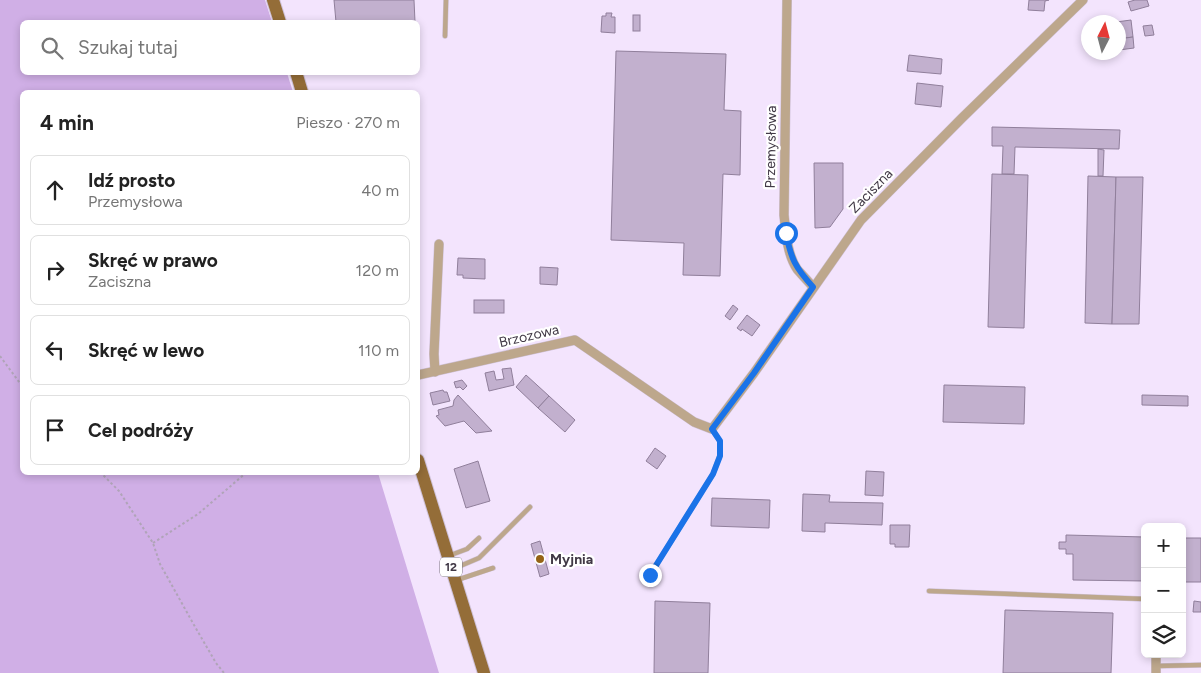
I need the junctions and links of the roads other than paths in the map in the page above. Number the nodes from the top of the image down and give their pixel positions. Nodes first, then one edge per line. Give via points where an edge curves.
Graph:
1 (273, 0) edge
2 (446, 0) edge
3 (787, 0) edge
4 (1083, 0) edge
5 (279, 20) edge
6 (445, 36) dead end
7 (297, 75) edge
8 (301, 90) edge
9 (439, 244) dead end
10 (813, 287) junction
11 (435, 372) junction
12 (420, 376) edge
13 (712, 429) junction
14 (420, 466) edge
15 (530, 507) dead end
16 (479, 538) dead end
17 (448, 556) junction
18 (493, 568) dead end
19 (454, 575) junction
20 (650, 575) dead end
21 (929, 591) dead end
22 (1141, 599) edge
23 (1201, 665) edge
24 (1156, 670) edge
25 (484, 673) edge

1 - 5 main road
2 - 6 lane
3 - 10 street, Przemysłowa via 784,215 790,254 797,269
4 - 10 street, Zaciszna via 861,220
7 - 8 main road
9 - 11 street
10 - 13 street, Zaciszna
11 - 12 street, Brzozowa
11 - 13 street, Brzozowa via 575,340 694,422
13 - 20 lane via 720,441 720,456 713,474
14 - 17 main road, 12
15 - 19 lane via 479,558
16 - 17 lane via 467,549
17 - 19 main road, 12
18 - 19 lane
19 - 25 main road, 12
21 - 22 lane
23 - 24 lane

